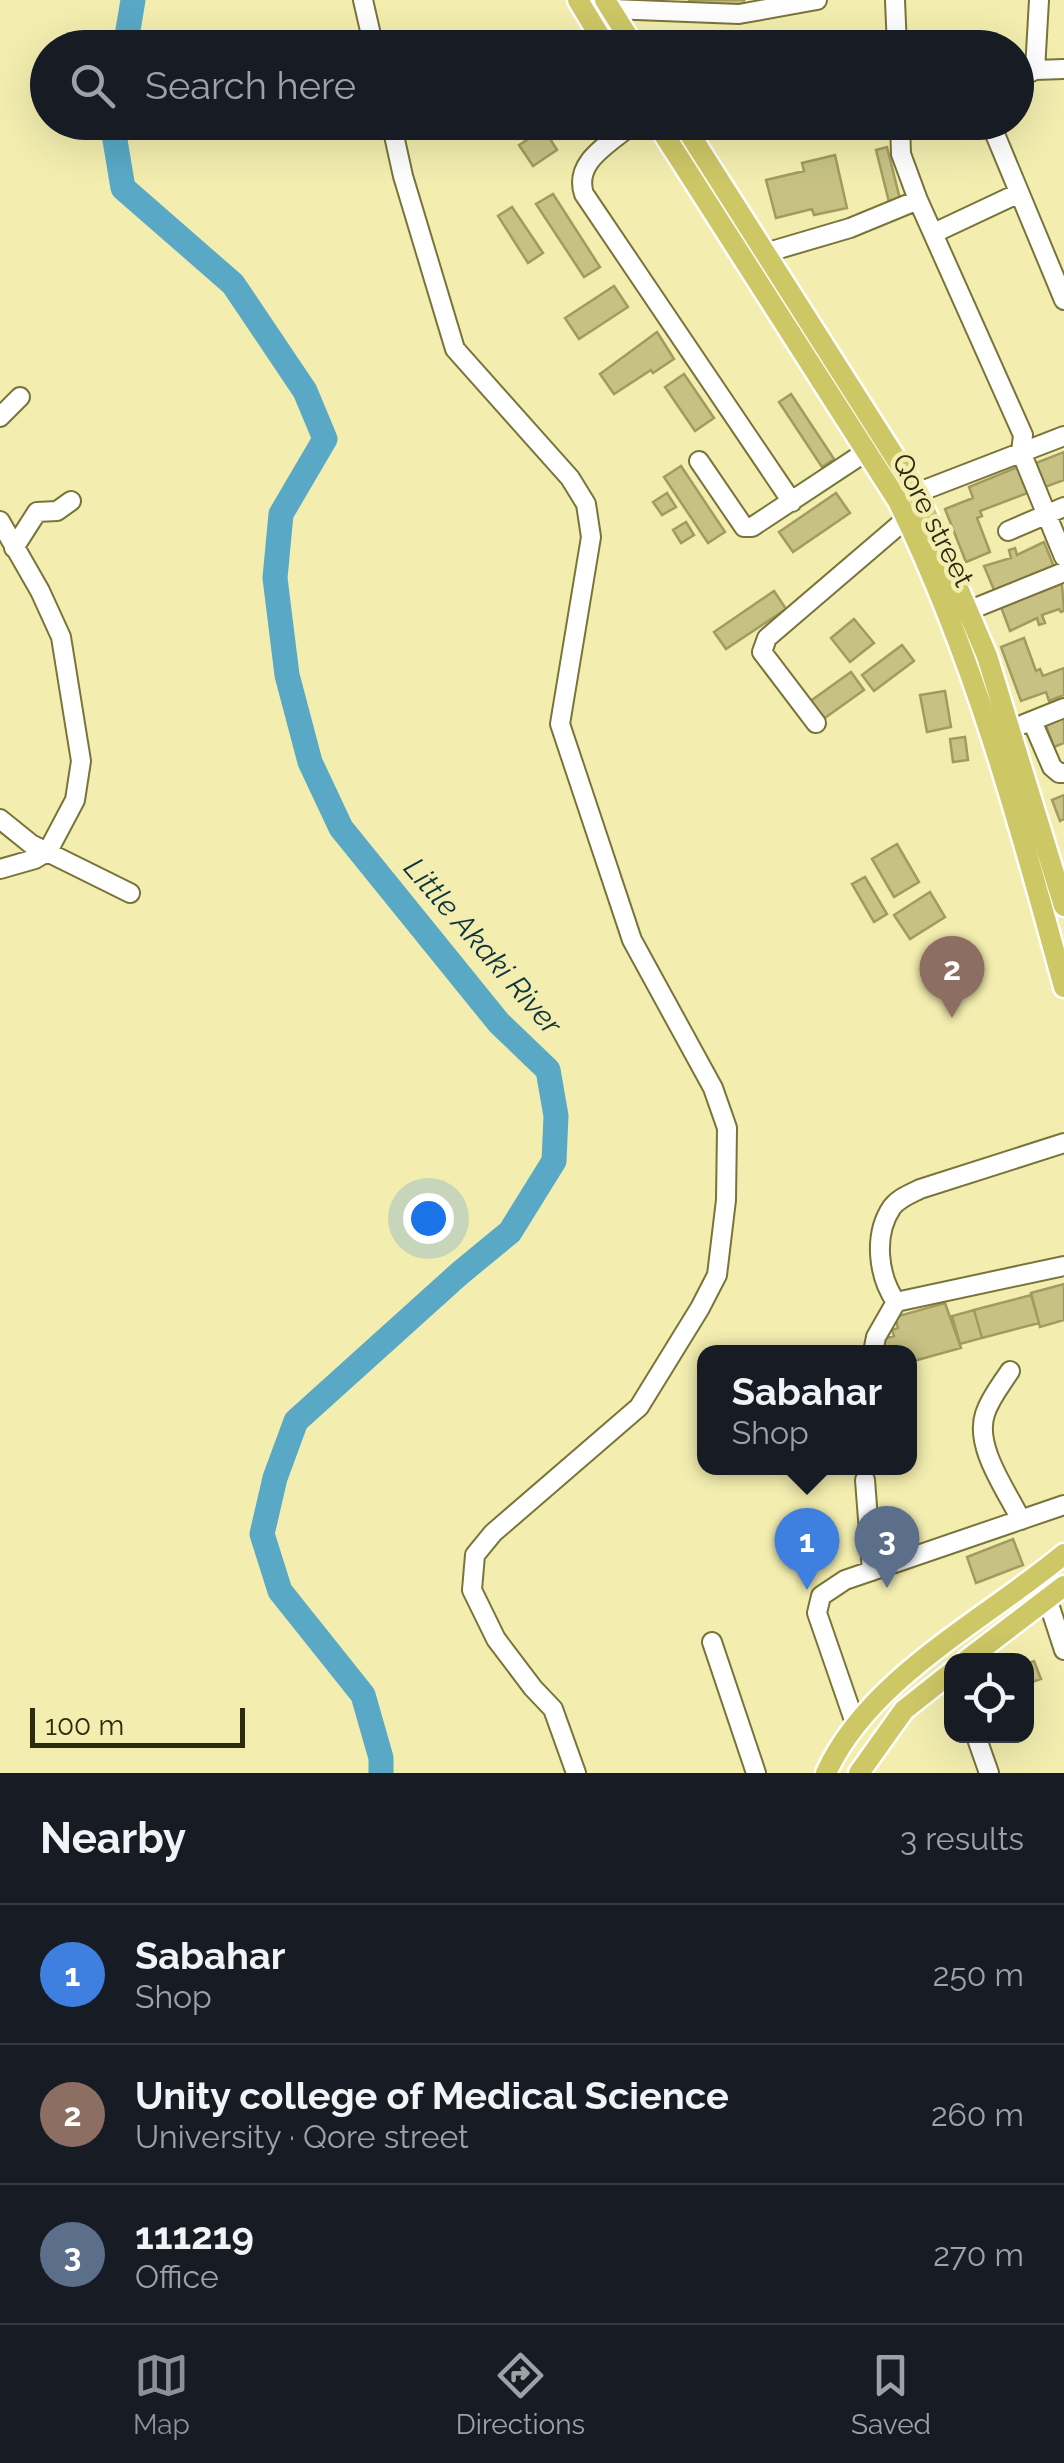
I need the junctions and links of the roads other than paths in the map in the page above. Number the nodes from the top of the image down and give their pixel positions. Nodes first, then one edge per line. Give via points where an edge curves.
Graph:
1 (363, 0) edge
2 (817, 0) edge
3 (895, 0) edge
4 (608, 4) edge
5 (1033, 5) edge
6 (584, 9) edge
7 (370, 30) edge
8 (624, 30) edge
9 (896, 30) edge
10 (1034, 30) edge
11 (1034, 38) edge
12 (1035, 70) joint
13 (1063, 71) edge
14 (394, 140) edge
15 (614, 140) edge
16 (667, 140) edge
17 (694, 140) edge
18 (901, 140) edge
19 (997, 140) edge
20 (1019, 193) junction
21 (918, 200) junction
22 (934, 233) junction
23 (766, 253) junction
24 (1059, 272) edge
25 (1064, 300) edge
26 (20, 397) dead end
27 (0, 416) edge
28 (1064, 436) edge
29 (866, 451) junction
30 (1021, 452) junction
31 (699, 461) dead end
32 (918, 492) junction
33 (71, 501) dead end
34 (792, 502) junction
35 (902, 510) junction
36 (1055, 511) edge
37 (1008, 531) dead end
38 (5, 536) edge
39 (1064, 556) edge
40 (1064, 572) edge
41 (970, 610) junction
42 (1064, 708) edge
43 (1032, 722) junction
44 (816, 723) dead end
45 (1010, 729) junction
46 (1064, 773) edge
47 (0, 819) edge
48 (48, 851) junction
49 (0, 869) edge
50 (130, 893) dead end
51 (1064, 906) edge
52 (1064, 988) edge
53 (1064, 1143) edge
54 (1064, 1266) edge
55 (896, 1302) junction
56 (874, 1345) edge
57 (1010, 1371) dead end
58 (865, 1480) dead end
59 (1064, 1505) edge
60 (1021, 1520) junction
61 (1064, 1554) edge
62 (872, 1571) junction
63 (1056, 1592) edge
64 (712, 1642) dead end
65 (1064, 1650) edge
66 (976, 1653) edge
67 (944, 1678) edge
68 (856, 1723) junction
69 (978, 1743) edge
70 (866, 1768) edge
71 (576, 1773) edge
72 (756, 1773) edge
73 (826, 1773) edge
74 (989, 1773) edge

1 - 7 street
2 - 4 street via 739,14
3 - 9 street
4 - 6 street
4 - 8 main road
5 - 10 street
11 - 12 street
12 - 13 street
14 - 71 street via 455,349 586,504 591,538 560,724 632,940 713,1088 727,1128 717,1275 700,1308 639,1407 492,1533 475,1556 472,1590 496,1639 553,1709
15 - 34 street via 583,167 584,194
16 - 29 main road, Qore street
17 - 23 main road, Qore street
18 - 21 street
19 - 20 street
20 - 22 street
20 - 24 street
21 - 22 street
21 - 23 street
22 - 30 street via 1023,435
23 - 32 main road, Qore street
24 - 25 street
26 - 27 street
28 - 30 street
29 - 34 street
29 - 35 main road, Qore street
30 - 32 street
30 - 36 street
31 - 34 street via 744,528
32 - 35 street
32 - 41 main road, Qore street
33 - 38 street via 57,511 37,512
35 - 44 street via 766,638 762,652
35 - 52 main road, Qore street via 957,632
36 - 37 street
36 - 39 street
38 - 48 street via 61,636 81,761 75,800
40 - 41 street
41 - 45 main road, Qore street
42 - 43 street
43 - 45 street
43 - 46 street via 1052,767
45 - 51 main road, Qore street
47 - 48 street
48 - 49 street
48 - 50 street
53 - 55 street via 900,1199 890,1209 880,1260
54 - 55 street
55 - 56 street
57 - 60 street via 984,1418 984,1436
58 - 62 street
59 - 60 street
60 - 62 street
61 - 68 main road via 900,1677
62 - 68 street via 821,1596 818,1614
63 - 65 street
63 - 66 main road
64 - 72 street
67 - 70 main road via 904,1710
68 - 73 main road
69 - 74 street

